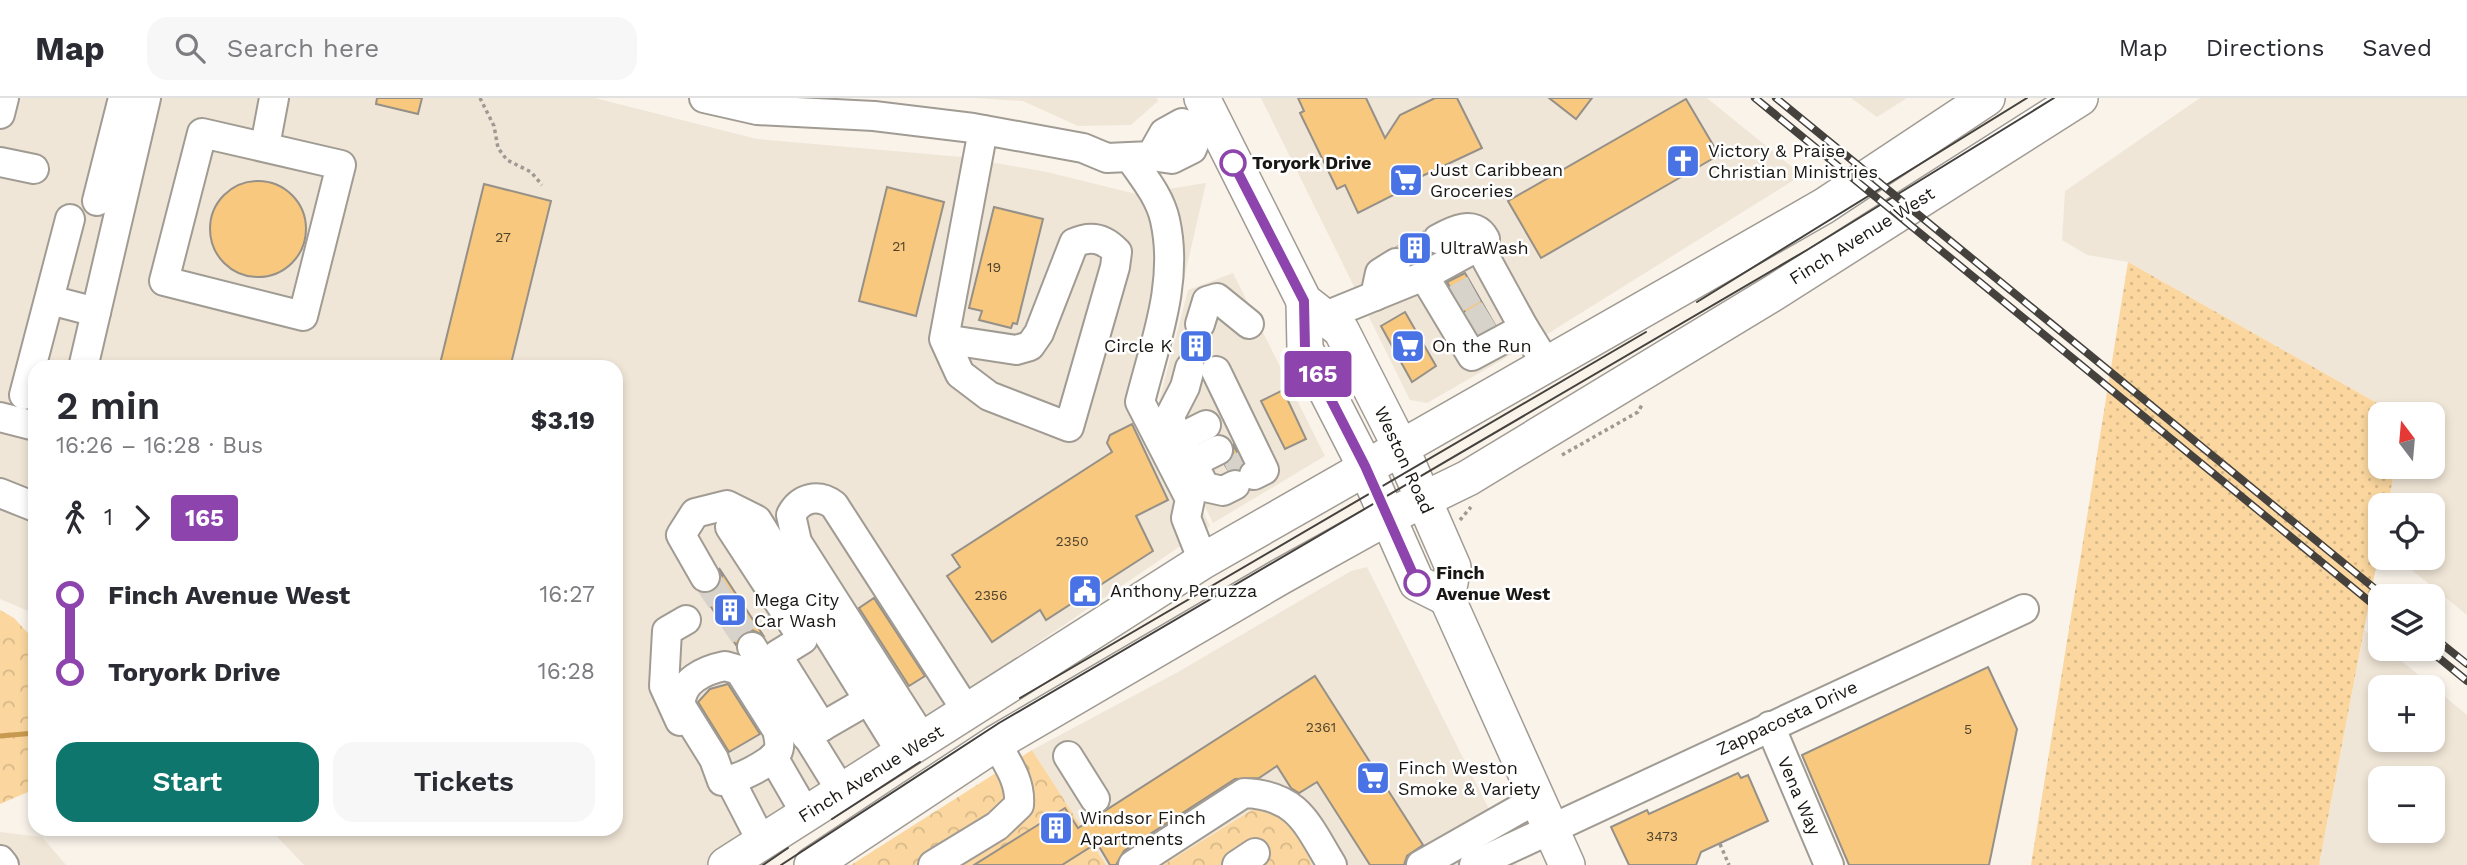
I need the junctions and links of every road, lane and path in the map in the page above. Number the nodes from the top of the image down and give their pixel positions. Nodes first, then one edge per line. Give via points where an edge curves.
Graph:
1 (4, 98) edge
2 (123, 98) edge
3 (146, 98) edge
4 (274, 98) edge
5 (480, 98) edge
6 (704, 98) edge
7 (1987, 98) edge
8 (2080, 98) edge
9 (0, 114) edge
10 (1205, 116) edge
11 (983, 130) junction
12 (265, 146) junction
13 (1141, 158) junction
14 (0, 162) edge
15 (34, 169) dead end
16 (542, 186) dead end
17 (97, 201) dead end
18 (70, 219) dead end
19 (1438, 239) tunnel mouth
20 (1479, 246) junction
21 (1396, 263) tunnel mouth
22 (1424, 276) junction
23 (1467, 293) junction
24 (1375, 296) junction
25 (50, 300) junction
26 (1314, 309) junction
27 (96, 312) junction
28 (1482, 318) junction
29 (1200, 324) tunnel mouth
30 (1249, 324) dead end
31 (1524, 328) junction
32 (944, 339) junction
33 (34, 360) edge
34 (85, 360) edge
35 (1547, 365) junction
36 (28, 380) edge
37 (24, 395) dead end
38 (0, 417) edge
39 (28, 424) edge
40 (1401, 448) junction
41 (1229, 452) joint
42 (1365, 466) junction
43 (0, 493) edge
44 (1423, 501) junction
45 (1474, 503) dead end
46 (28, 504) edge
47 (1388, 517) junction
48 (1461, 526) dead end
49 (730, 527) dead end
50 (1203, 561) junction
51 (705, 577) tunnel mouth
52 (1447, 598) junction
53 (2024, 609) dead end
54 (686, 620) dead end
55 (752, 647) tunnel mouth
56 (870, 699) junction
57 (968, 713) junction
58 (1770, 726) junction
59 (815, 732) junction
60 (996, 743) junction
61 (913, 748) junction
62 (776, 749) junction
63 (1068, 756) dead end
64 (733, 785) junction
65 (842, 792) junction
66 (1095, 799) dead end
67 (806, 814) junction
68 (1544, 814) junction
69 (762, 842) junction
70 (1720, 844) dead end
71 (0, 860) edge
72 (4, 865) edge
73 (726, 865) edge
74 (812, 865) edge
75 (933, 865) edge
76 (1133, 865) edge
77 (1332, 865) edge
78 (1421, 865) edge
79 (1474, 865) edge
80 (1567, 865) edge
81 (1729, 865) edge
82 (1829, 865) edge

1 - 9 street
2 - 17 street
3 - 27 street
4 - 12 street
5 - 16 path via 494,126 498,148
6 - 11 street via 757,110 874,116
7 - 35 main road, Finch Avenue West via 1824,206
8 - 44 main road, Finch Avenue West via 1775,292
10 - 13 street via 1164,133
10 - 26 main road, Weston Road
11 - 13 street via 1083,148 1107,158
11 - 32 street
12 - 12 street via 202,133 164,281 303,316 341,165
13 - 50 street via 1165,219 1171,279 1140,402 1190,499 1186,518
14 - 15 street
18 - 25 street
19 - 20 street via 1458,228 1469,228 1484,235
20 - 22 street
20 - 23 street
21 - 24 street via 1380,273
22 - 23 street
22 - 24 street
23 - 28 street
23 - 28 street
24 - 26 street
25 - 27 street
25 - 33 street
26 - 40 main road, Weston Road via 1340,330
26 - 42 main road, Weston Road via 1305,349
27 - 34 street
28 - 31 street
28 - 31 street via 1472,356
29 - 30 street via 1208,301 1217,298
31 - 35 street
32 - 32 street via 1016,350 1030,346 1074,243 1087,236 1107,242 1117,252 1069,427 989,396 960,374
35 - 40 main road, Finch Avenue West
36 - 37 street
38 - 39 street
40 - 42 main road, Finch Avenue West
40 - 44 main road, Weston Road
41 - 41 street via 1198,380 1168,418 1205,487
42 - 47 main road, Weston Road
42 - 50 main road, Finch Avenue West
43 - 46 street
44 - 47 main road, Finch Avenue West
44 - 52 main road, Weston Road via 1453,567
45 - 48 path via 1460,520
47 - 52 main road, Weston Road via 1417,583
47 - 60 main road, Finch Avenue West
49 - 59 street via 803,639 777,655
50 - 57 main road, Finch Avenue West
51 - 56 street via 681,534 695,513 727,505 757,520
52 - 68 main road
53 - 58 street, Zappacosta Drive
54 - 64 street via 667,631 664,686 715,796
55 - 59 street
56 - 59 street
56 - 61 street
57 - 61 main road, Finch Avenue West
57 - 61 street via 834,505 814,498 796,506 791,525 797,542
58 - 68 street, Zappacosta Drive
58 - 82 street, Vena Way
59 - 62 street
59 - 65 street
60 - 74 main road, Finch Avenue West
60 - 75 street via 1020,792 1019,805 997,826
61 - 65 main road, Finch Avenue West
62 - 64 street
62 - 64 street via 777,730 739,670 725,666 704,671 692,680 681,706 714,759 717,773
62 - 67 street
63 - 66 street
64 - 69 street
65 - 67 main road, Finch Avenue West
67 - 69 main road, Finch Avenue West
68 - 78 street
68 - 79 street
68 - 80 main road
69 - 73 main road, Finch Avenue West
70 - 81 path
71 - 72 street
76 - 77 street via 1244,793 1264,794 1300,811

